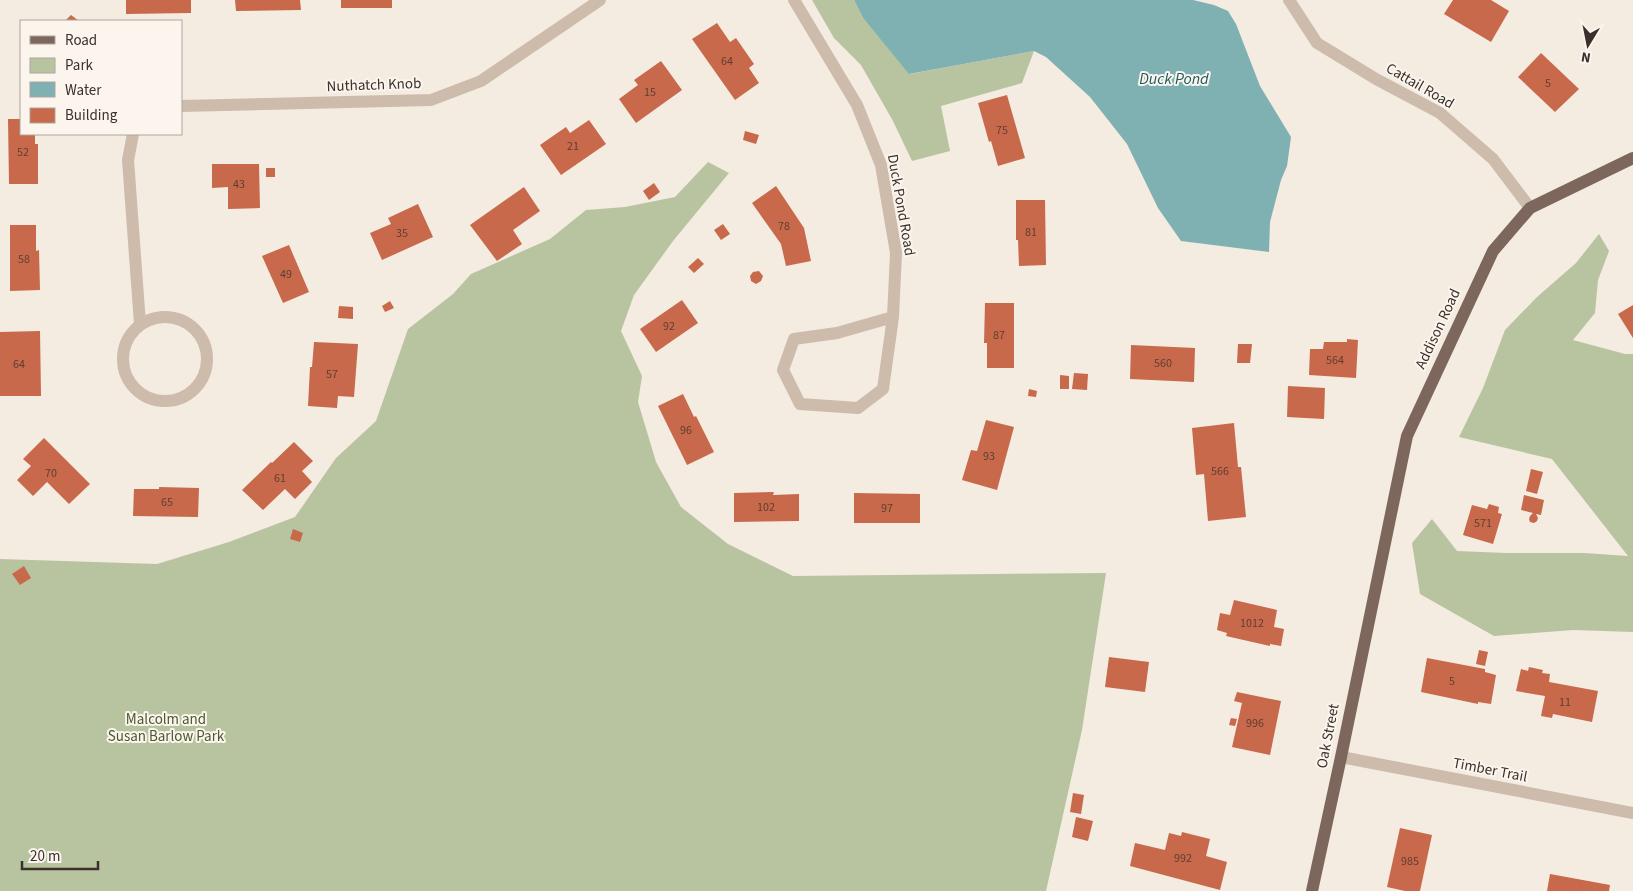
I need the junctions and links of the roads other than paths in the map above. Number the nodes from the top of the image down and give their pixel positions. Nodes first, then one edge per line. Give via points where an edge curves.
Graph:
1 (600, 0) edge
2 (794, 0) edge
3 (1289, 0) edge
4 (182, 106) edge
5 (133, 135) edge
6 (1633, 158) edge
7 (1530, 208) junction
8 (893, 317) junction
9 (140, 324) junction
10 (1375, 587) joint
11 (1341, 758) junction
12 (1633, 813) edge
13 (1312, 891) edge

1 - 4 street, Nuthatch Knob via 481,81 431,100
2 - 8 street, Duck Pond Road via 857,105 881,165 896,253
3 - 7 street, Cattail Road via 1317,43 1440,113 1493,159
5 - 9 street via 128,160
6 - 7 main road, Addison Road
7 - 10 main road, Addison Road via 1493,251 1407,436
8 - 8 street, Duck Pond Road via 837,333 794,339 783,370 800,404 858,408 883,389
9 - 9 street via 124,345 122,358 129,383 138,393 163,402 190,394 206,370 207,355 203,341 183,321 168,317
10 - 11 main road, Oak Street
11 - 12 street, Timber Trail
11 - 13 main road, Oak Street

